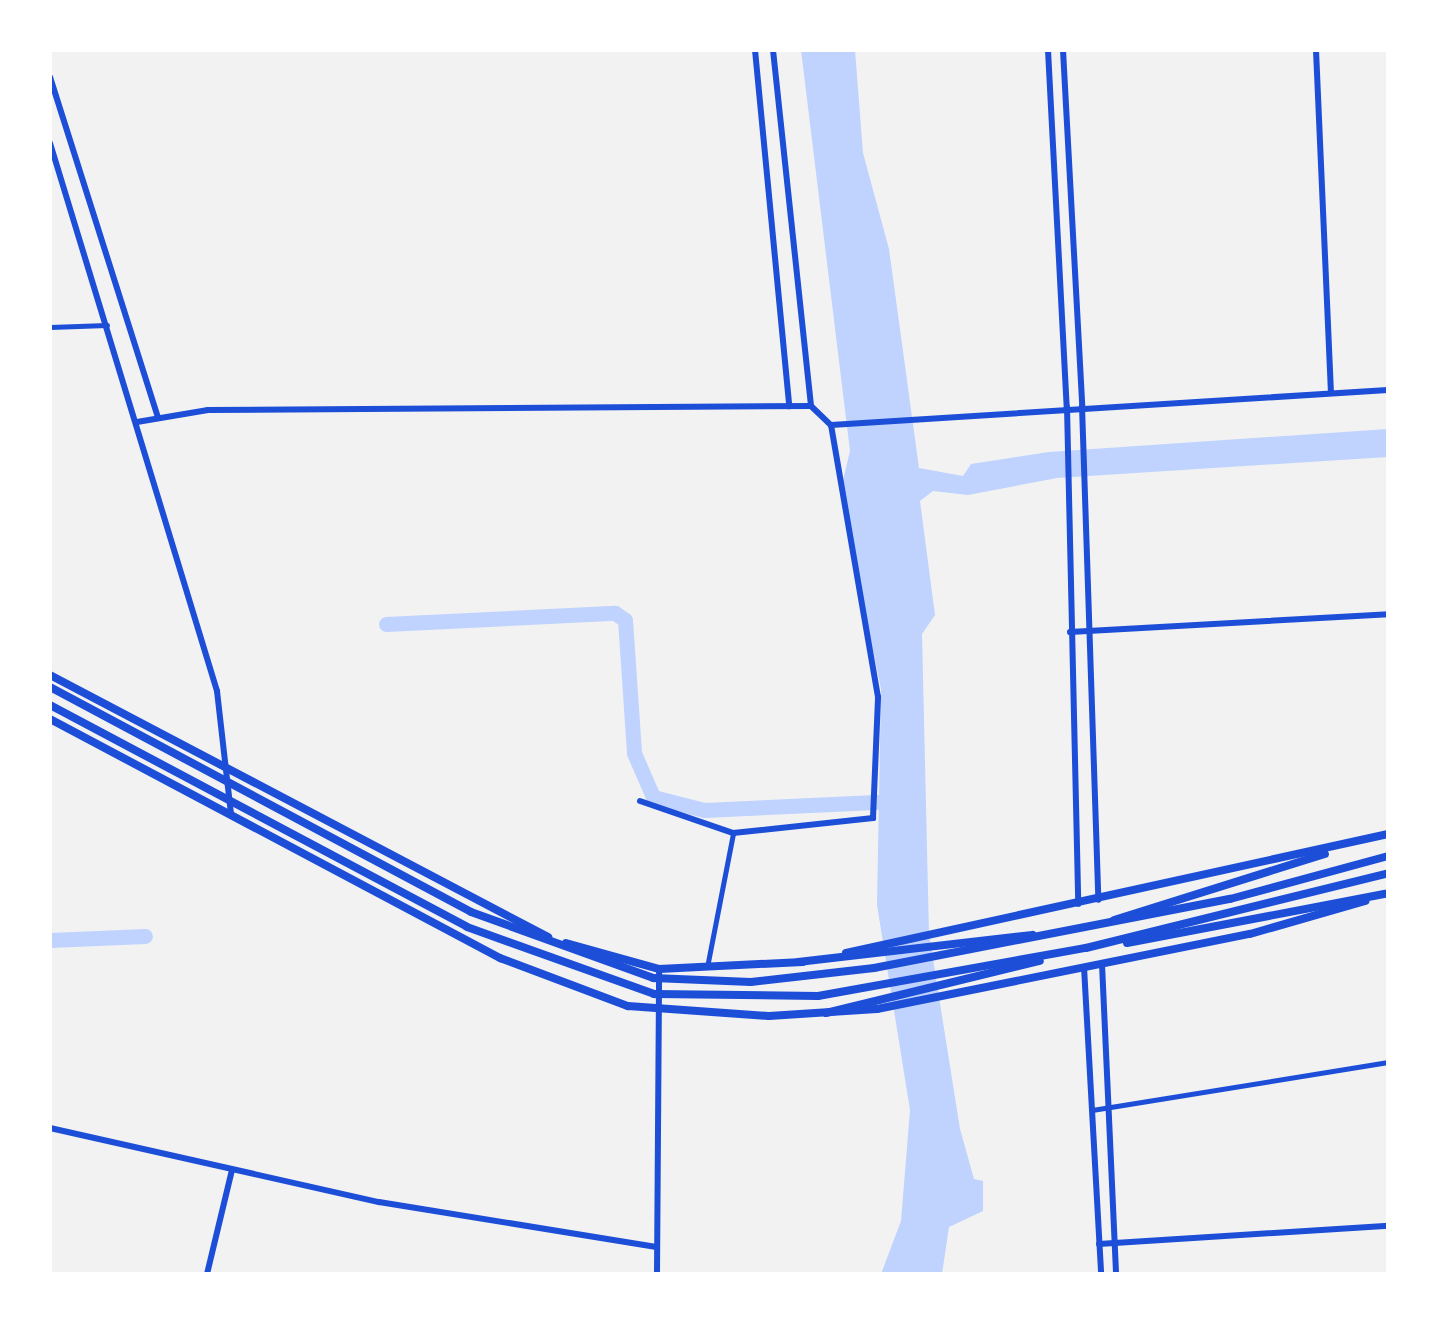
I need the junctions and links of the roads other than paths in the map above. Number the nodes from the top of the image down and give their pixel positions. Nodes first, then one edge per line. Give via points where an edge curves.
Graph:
1 (755, 50) edge
2 (773, 50) edge
3 (1048, 50) edge
4 (1064, 50) edge
5 (1316, 50) edge
6 (50, 77) edge
7 (50, 143) edge
8 (107, 325) junction
9 (50, 327) edge
10 (1388, 390) edge
11 (1331, 393) junction
12 (789, 406) junction
13 (811, 406) junction
14 (1082, 406) junction
15 (1067, 407) junction
16 (158, 417) junction
17 (136, 422) junction
18 (831, 425) junction
19 (1388, 614) edge
20 (1086, 628) junction
21 (1070, 632) junction
22 (50, 676) edge
23 (50, 686) edge
24 (50, 705) edge
25 (50, 719) edge
26 (229, 774) junction
27 (640, 802) dead end
28 (231, 814) junction
29 (734, 833) junction
30 (1388, 834) edge
31 (1325, 854) junction
32 (1388, 856) edge
33 (1388, 874) edge
34 (1386, 894) edge
35 (1098, 902) junction
36 (1078, 905) junction
37 (1084, 930) junction
38 (1086, 948) junction
39 (708, 962) junction
40 (798, 962) junction
41 (1102, 964) junction
42 (1084, 967) junction
43 (659, 969) junction
44 (656, 1008) junction
45 (826, 1013) junction
46 (1388, 1062) edge
47 (1107, 1106) junction
48 (1092, 1110) junction
49 (50, 1128) edge
50 (232, 1170) junction
51 (1388, 1226) edge
52 (1114, 1240) junction
53 (1100, 1244) junction
54 (656, 1247) junction
55 (207, 1274) edge
56 (657, 1274) edge
57 (1101, 1274) edge
58 (1116, 1274) edge

1 - 12 main road
2 - 13 main road
3 - 15 main road
4 - 14 main road
5 - 11 main road
6 - 16 main road
7 - 8 main road
8 - 9 street
8 - 17 main road
10 - 11 main road
11 - 14 main road
12 - 13 main road
12 - 16 main road
13 - 18 main road
14 - 15 main road
14 - 20 main road
15 - 18 main road
15 - 21 main road
16 - 17 main road
17 - 26 main road via 217,691
18 - 29 main road via 878,697 873,818 859,826
19 - 20 main road
20 - 21 main road
20 - 35 main road
21 - 36 main road
22 - 26 main road
23 - 37 main road via 557,950 653,978 806,978
24 - 38 main road via 555,966 654,994 756,1001
25 - 28 main road
26 - 28 main road
26 - 43 main road via 535,930
27 - 29 main road
28 - 44 main road via 542,978
29 - 39 street
30 - 31 main road
31 - 35 main road
31 - 37 main road
32 - 37 main road
33 - 38 main road
34 - 38 main road
34 - 41 main road
35 - 36 main road
36 - 40 main road
37 - 40 main road
38 - 45 main road
39 - 40 main road
39 - 43 main road
41 - 42 main road
41 - 47 main road
42 - 45 main road
42 - 48 main road
43 - 44 main road
44 - 45 main road
44 - 54 main road
46 - 47 street
47 - 48 street
47 - 52 main road
48 - 53 main road
49 - 50 main road
50 - 54 main road
50 - 55 main road
51 - 52 main road
52 - 53 main road
52 - 58 main road
53 - 57 main road
54 - 56 main road

